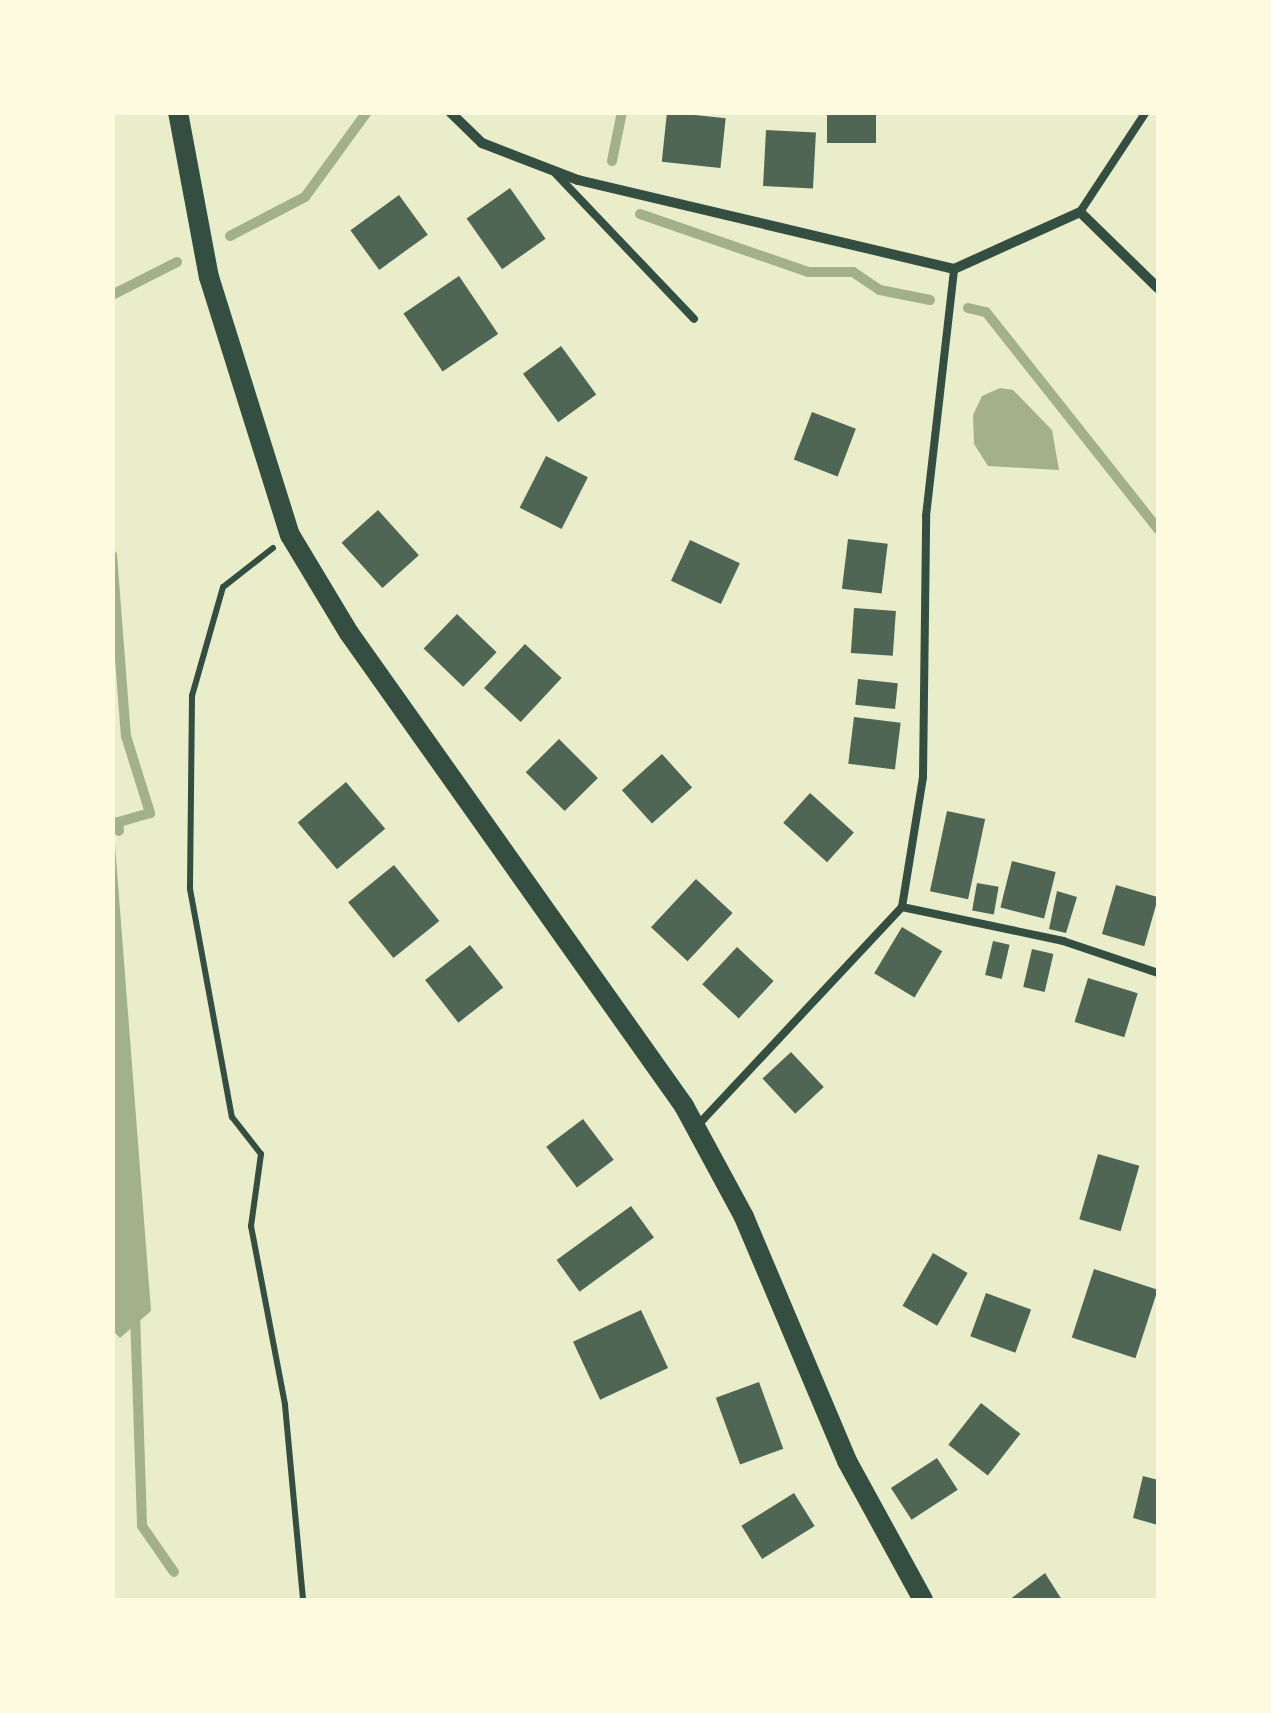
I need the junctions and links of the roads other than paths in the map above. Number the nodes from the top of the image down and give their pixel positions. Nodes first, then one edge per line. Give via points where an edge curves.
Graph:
1 (178, 112) edge
2 (450, 112) edge
3 (1146, 112) edge
4 (550, 169) junction
5 (1080, 212) junction
6 (954, 269) junction
7 (1158, 288) edge
8 (694, 319) dead end
9 (902, 907) junction
10 (1158, 972) edge
11 (695, 1128) junction
12 (923, 1600) edge

1 - 11 main road via 209,277 290,535
2 - 4 street via 482,143
3 - 5 lane
4 - 6 street
4 - 8 lane
5 - 6 street
5 - 7 street
6 - 9 lane via 926,516 923,777
9 - 10 lane via 1064,941
9 - 11 lane
11 - 12 main road via 744,1217 847,1461

